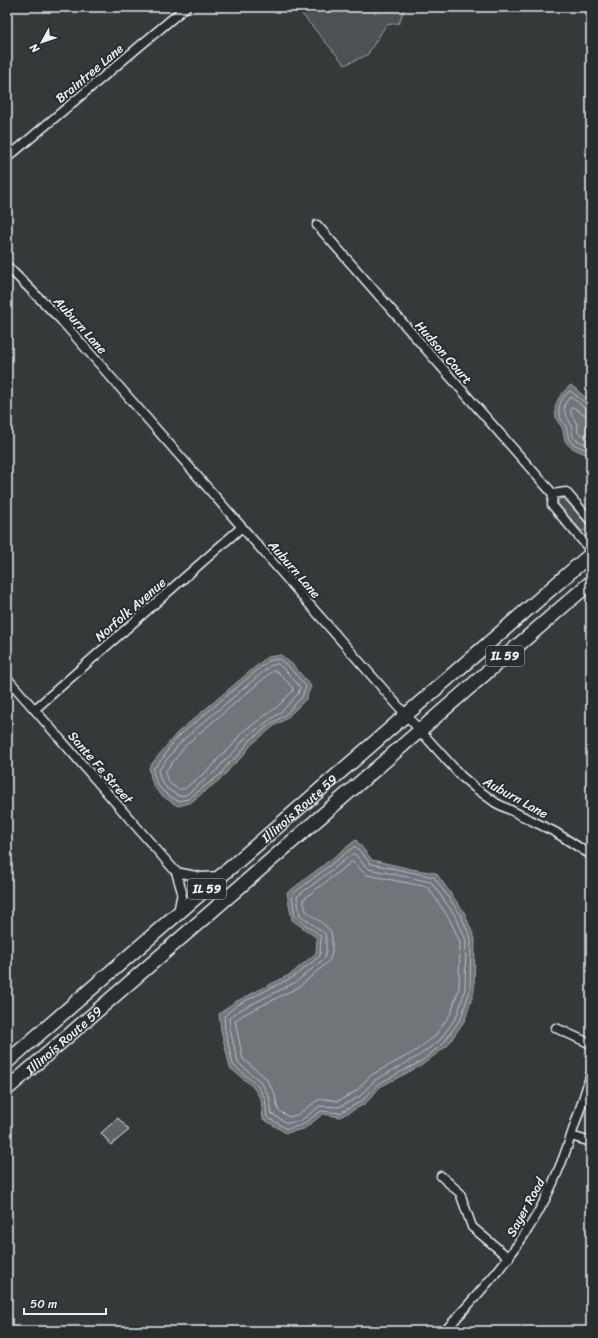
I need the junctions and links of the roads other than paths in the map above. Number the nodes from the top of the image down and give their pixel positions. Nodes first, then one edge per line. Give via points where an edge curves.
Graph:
1 (186, 7) edge
2 (7, 158) edge
3 (317, 225) dead end
4 (7, 266) edge
5 (554, 494) junction
6 (591, 521) edge
7 (242, 527) junction
8 (591, 551) edge
9 (591, 554) edge
10 (591, 582) edge
11 (7, 678) edge
12 (35, 709) junction
13 (406, 715) junction
14 (420, 730) junction
15 (591, 855) edge
16 (176, 872) junction
17 (221, 876) junction
18 (178, 914) junction
19 (556, 1028) dead end
20 (591, 1044) edge
21 (7, 1062) edge
22 (591, 1074) edge
23 (7, 1089) edge
24 (571, 1136) junction
25 (591, 1142) edge
26 (441, 1176) dead end
27 (509, 1258) junction
28 (445, 1331) edge

1 - 2 street, Braintree Lane
3 - 5 street, Hudson Court
4 - 7 street, Auburn Lane via 61,320
5 - 6 street via 566,492
5 - 8 street, Hudson Court via 552,505
7 - 12 street, Norfolk Avenue
7 - 13 street, Auburn Lane
9 - 13 main road, Illinois Route 59 / IL 59
10 - 14 main road, Illinois Route 59 / IL 59
11 - 12 street, Sante Fe Street
12 - 16 street, Sante Fe Street
13 - 14 street, Auburn Lane
13 - 17 main road, Illinois Route 59 / IL 59
14 - 15 street, Auburn Lane via 461,776 482,794 555,832
14 - 23 main road, Illinois Route 59 / IL 59
16 - 17 street via 201,877
16 - 18 street, Sante Fe Street via 182,892
17 - 18 main road, Illinois Route 59 / IL 59
18 - 21 main road, Illinois Route 59 / IL 59
19 - 20 street
22 - 24 street, Sayer Road
24 - 25 street
24 - 27 street, Sayer Road via 558,1173 544,1201
26 - 27 street via 460,1193 472,1227
27 - 28 street, Sayer Road

